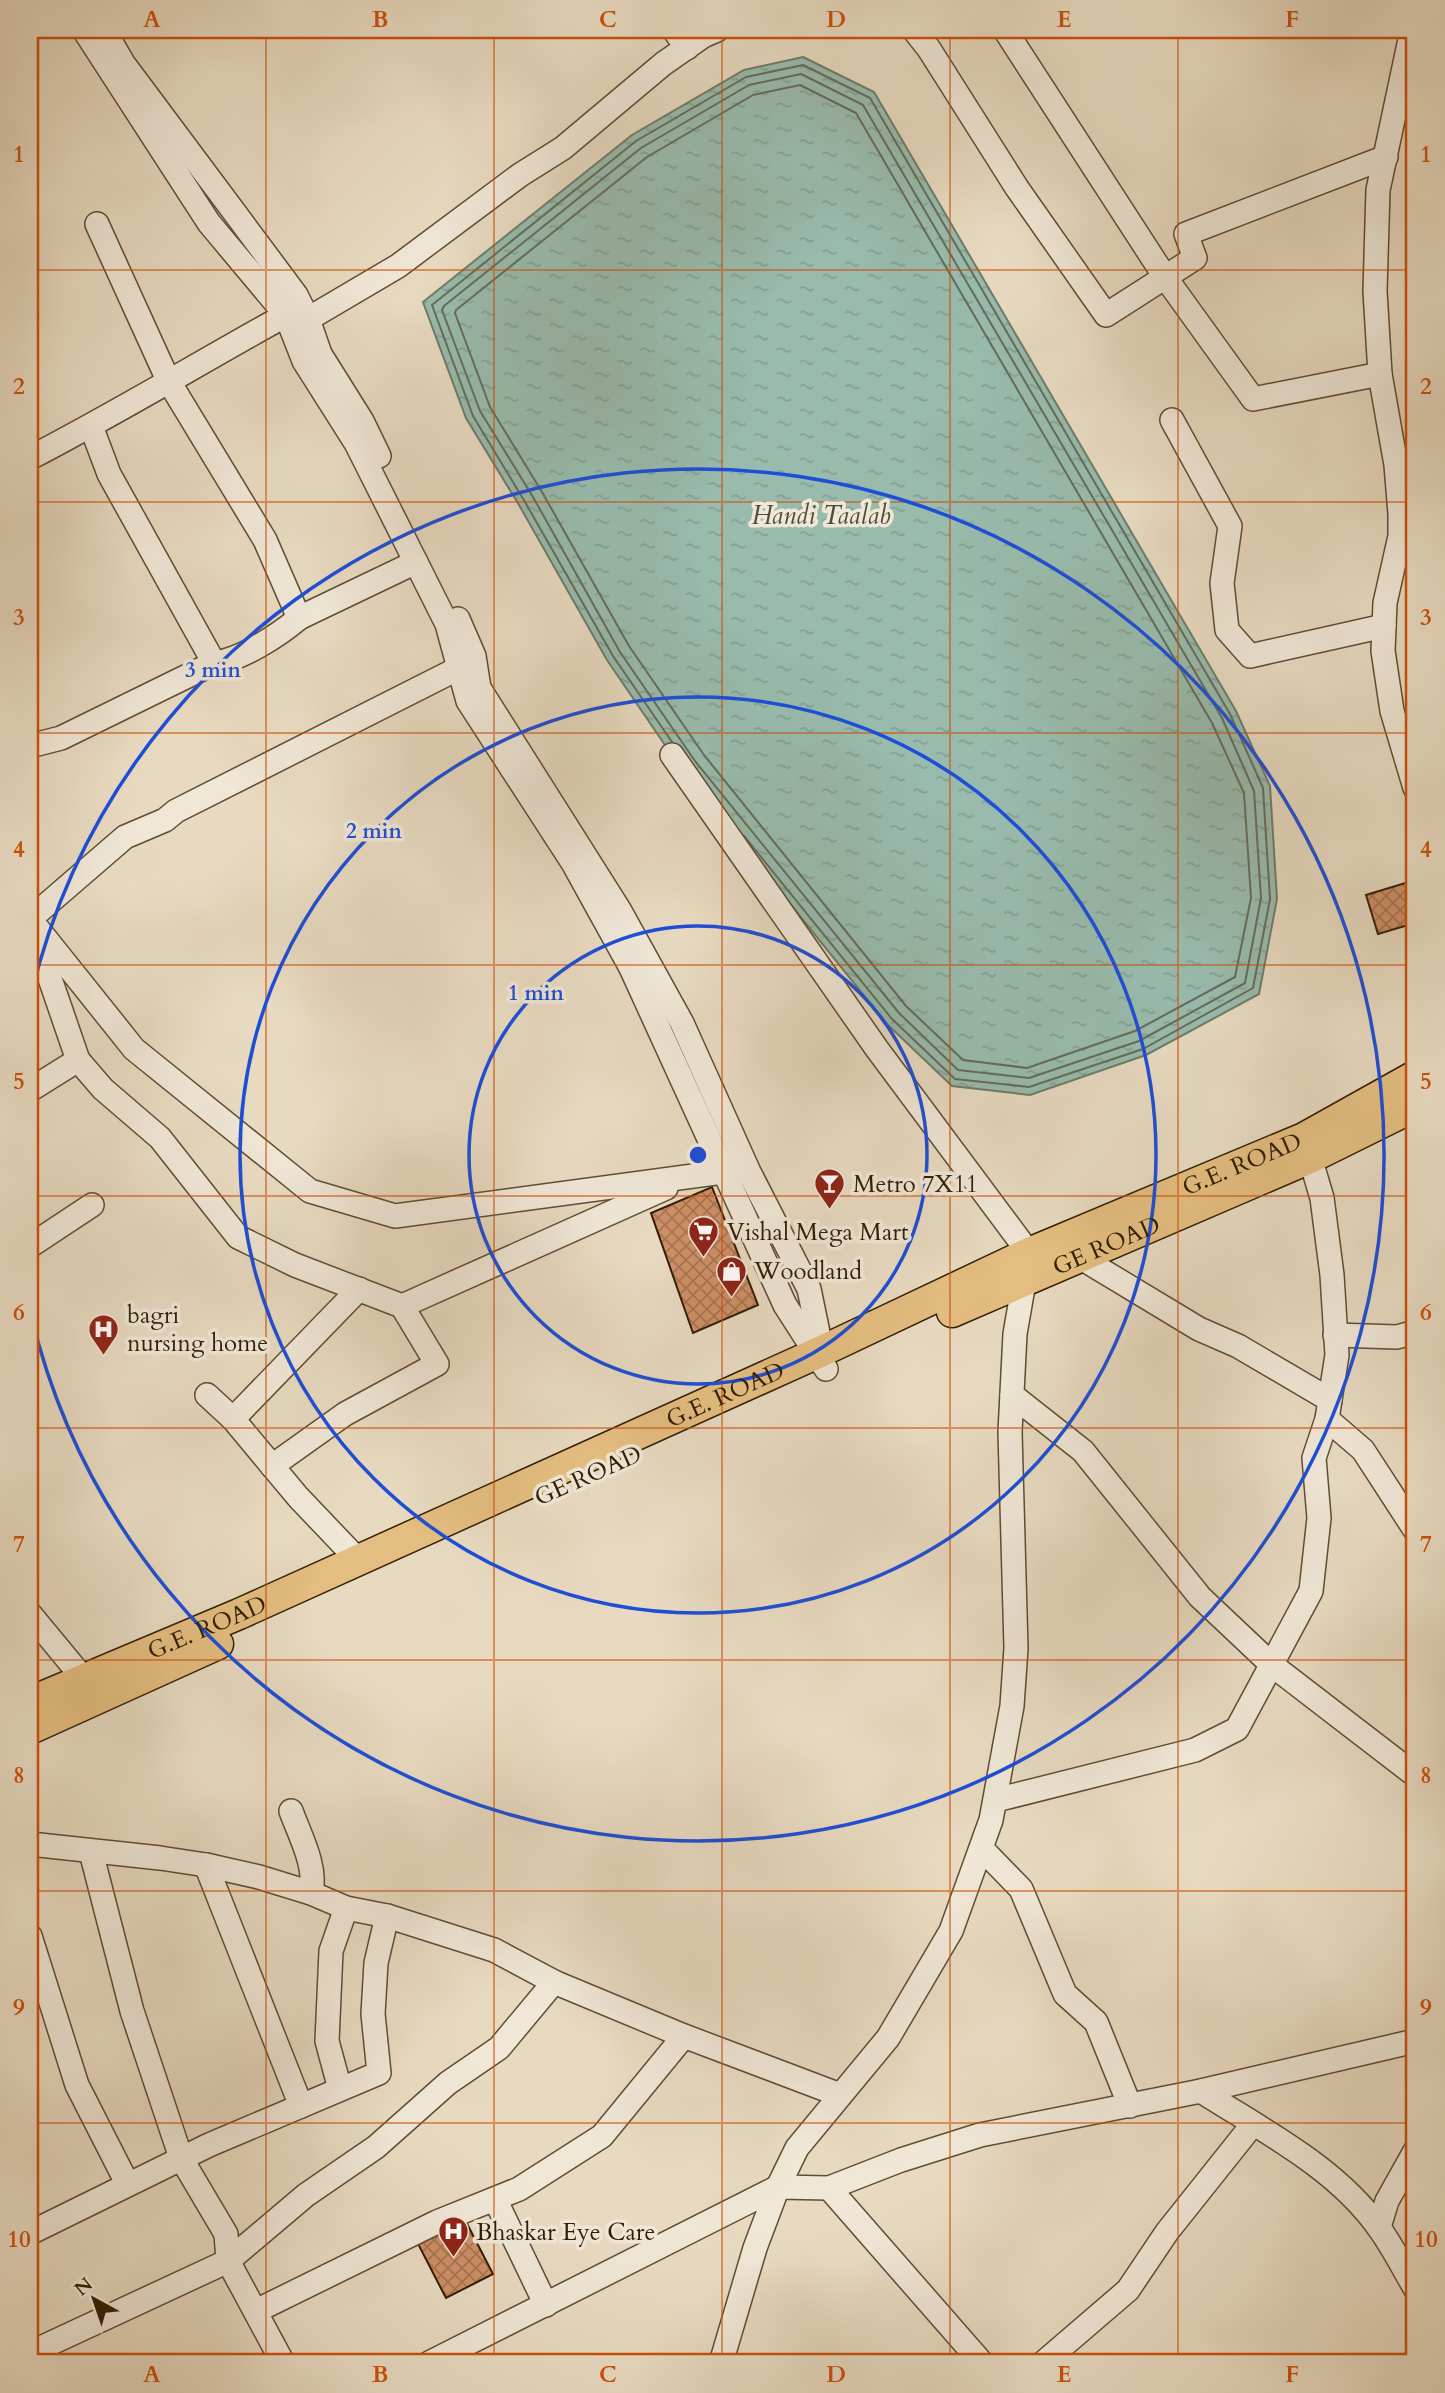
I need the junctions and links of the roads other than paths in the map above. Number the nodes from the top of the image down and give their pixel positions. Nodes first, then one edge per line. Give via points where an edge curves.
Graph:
1 (83, 30) edge
2 (104, 30) edge
3 (717, 30) edge
4 (914, 30) edge
5 (1005, 30) edge
6 (1412, 30) edge
7 (680, 39) edge
8 (1386, 156) junction
9 (97, 224) dead end
10 (1165, 277) junction
11 (297, 317) junction
12 (1381, 374) junction
13 (169, 380) junction
14 (1172, 420) dead end
15 (91, 426) junction
16 (30, 458) edge
17 (1408, 537) edge
18 (416, 562) junction
19 (299, 618) junction
20 (1384, 626) junction
21 (466, 662) junction
22 (214, 663) junction
23 (30, 746) edge
24 (671, 755) dead end
25 (1415, 788) edge
26 (30, 919) edge
27 (78, 1060) junction
28 (1415, 1076) edge
29 (30, 1090) edge
30 (1415, 1106) edge
31 (1307, 1148) junction
32 (723, 1172) junction
33 (749, 1172) junction
34 (688, 1178) junction
35 (92, 1205) dead end
36 (30, 1246) edge
37 (1078, 1256) junction
38 (1028, 1266) junction
39 (359, 1289) junction
40 (402, 1306) junction
41 (1415, 1332) edge
42 (1335, 1335) junction
43 (821, 1358) junction
44 (207, 1395) dead end
45 (1012, 1395) junction
46 (1329, 1410) junction
47 (233, 1419) junction
48 (272, 1466) junction
49 (1415, 1530) edge
50 (358, 1560) junction
51 (30, 1614) edge
52 (1272, 1665) junction
53 (83, 1678) junction
54 (30, 1702) edge
55 (30, 1729) edge
56 (1415, 1775) edge
57 (996, 1800) junction
58 (291, 1811) dead end
59 (30, 1844) edge
60 (982, 1849) junction
61 (91, 1852) junction
62 (206, 1865) junction
63 (311, 1893) junction
64 (346, 1908) junction
65 (387, 1916) junction
66 (30, 1936) edge
67 (554, 1982) junction
68 (684, 2036) junction
69 (1415, 2041) edge
70 (340, 2089) junction
71 (1201, 2091) junction
72 (840, 2095) junction
73 (301, 2106) junction
74 (1130, 2106) junction
75 (1253, 2124) junction
76 (1415, 2151) edge
77 (181, 2158) junction
78 (127, 2183) junction
79 (778, 2187) junction
80 (830, 2188) junction
81 (495, 2199) junction
82 (1379, 2227) junction
83 (30, 2233) edge
84 (228, 2260) junction
85 (1415, 2288) edge
86 (546, 2305) junction
87 (256, 2311) junction
88 (30, 2353) edge
89 (283, 2363) edge
90 (429, 2363) edge
91 (721, 2363) edge
92 (982, 2363) edge
93 (1043, 2363) edge

1 - 11 street via 209,223
2 - 11 street via 123,63 296,295
3 - 7 street
4 - 10 street via 1106,315
5 - 10 street
6 - 8 street
7 - 11 street via 663,64 563,148 398,266
8 - 10 street via 1186,234 1195,258
8 - 12 street via 1378,190 1375,291
9 - 13 street
10 - 12 street via 1253,399
11 - 13 street
11 - 18 street via 304,361 356,443
11 - 21 street via 362,421 447,591
12 - 17 street
13 - 15 street
13 - 19 street via 265,540
14 - 20 street via 1230,526 1222,583 1227,629 1250,656
15 - 16 street
15 - 22 street via 110,474
17 - 20 street via 1385,603
18 - 19 street
18 - 21 street
19 - 22 street via 284,632 226,662
20 - 25 street via 1382,651 1392,711
21 - 26 street via 125,837
21 - 32 street via 468,701 573,863 631,968
21 - 33 street via 676,1012
22 - 23 street via 61,738
24 - 38 street
26 - 27 street
26 - 34 street via 134,1049 310,1191 395,1216
27 - 29 street
27 - 39 street via 160,1138 238,1237
28 - 31 main road, G.E. ROAD
30 - 31 main road, GE ROAD
31 - 37 main road, GE ROAD
31 - 38 main road, G.E. ROAD
31 - 42 street via 1322,1198
32 - 33 street
32 - 34 street
32 - 43 street via 785,1305
33 - 43 street via 809,1289
34 - 40 street
35 - 36 street
37 - 38 main road, GE ROAD
37 - 46 street via 1199,1329 1238,1346
38 - 43 main road, GE ROAD
38 - 45 street via 1016,1334
39 - 40 street
39 - 47 street
40 - 48 street via 437,1364 345,1414
41 - 42 street via 1397,1337
42 - 46 street via 1337,1354
43 - 50 main road, G.E. ROAD
43 - 55 main road, GE ROAD
44 - 47 street
45 - 52 street via 1083,1451 1200,1597
45 - 57 street via 1016,1647 1012,1706
46 - 49 street via 1363,1450
46 - 52 street via 1314,1458 1319,1518 1311,1591
47 - 48 street
48 - 50 street
50 - 53 main road, G.E. ROAD
51 - 53 street
52 - 56 street
52 - 57 street via 1237,1729 1195,1750
53 - 54 main road, G.E. ROAD
57 - 60 street
58 - 63 street via 306,1850
59 - 61 street
60 - 72 street via 951,1931 888,2038
60 - 74 street via 1021,1889 1065,1994 1096,2022
61 - 62 street
61 - 77 street via 132,2011
62 - 63 street
62 - 73 street
63 - 64 street
64 - 65 street
64 - 70 street via 331,1951 327,2041
65 - 67 street via 494,1951
65 - 70 street via 376,1963 373,2014 379,2073
66 - 78 street via 77,2085
67 - 68 street
67 - 84 street via 499,2048 448,2083 376,2147 306,2195
68 - 72 street
68 - 81 street via 602,2136 519,2189
69 - 71 street
70 - 73 street
71 - 74 street
71 - 75 street
72 - 79 street via 797,2148
73 - 77 street
74 - 80 street via 980,2135
75 - 82 street via 1338,2183
75 - 93 street via 1167,2232 1128,2290
76 - 82 street via 1387,2201
77 - 78 street
77 - 84 street via 226,2234
78 - 83 street
79 - 80 street
79 - 86 street
79 - 91 street
80 - 92 street
81 - 86 street
81 - 87 street via 437,2222
82 - 85 street
84 - 87 street
84 - 88 street
86 - 90 street
87 - 89 street

